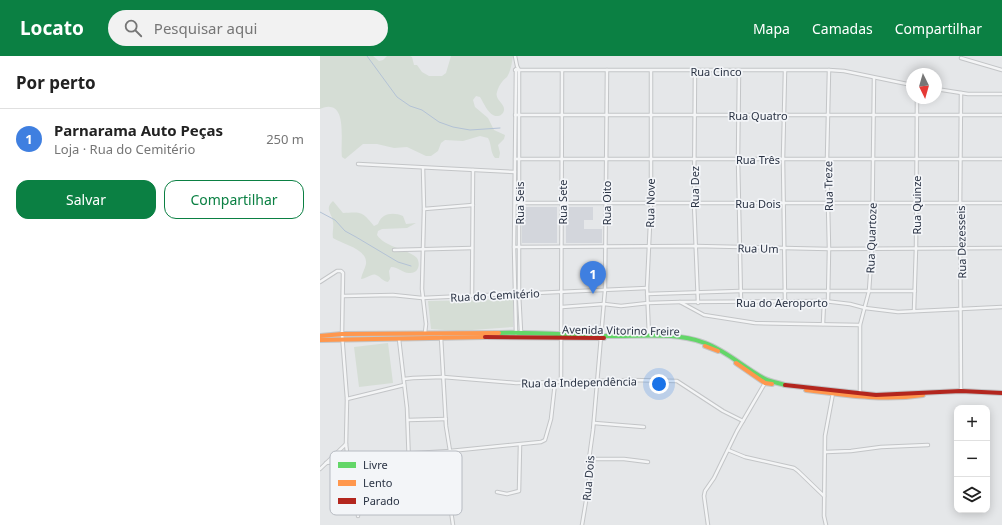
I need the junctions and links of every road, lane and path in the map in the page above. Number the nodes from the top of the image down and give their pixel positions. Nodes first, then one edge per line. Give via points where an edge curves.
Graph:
1 (515, 56) edge
2 (975, 56) edge
3 (961, 58) dead end
4 (972, 61) junction
5 (517, 70) junction
6 (608, 70) junction
7 (829, 70) junction
8 (1002, 70) edge
9 (562, 71) junction
10 (651, 71) junction
11 (694, 71) junction
12 (739, 71) junction
13 (785, 71) junction
14 (874, 78) junction
15 (906, 84) edge
16 (942, 90) edge
17 (961, 93) junction
18 (1002, 94) edge
19 (917, 104) edge
20 (562, 114) junction
21 (607, 114) junction
22 (651, 114) junction
23 (695, 114) junction
24 (739, 114) junction
25 (1002, 114) edge
26 (515, 115) junction
27 (519, 115) junction
28 (784, 115) junction
29 (828, 115) junction
30 (873, 115) junction
31 (961, 115) junction
32 (917, 116) junction
33 (561, 158) junction
34 (515, 159) junction
35 (519, 159) junction
36 (606, 159) junction
37 (650, 159) junction
38 (694, 159) junction
39 (738, 159) junction
40 (783, 159) junction
41 (827, 159) junction
42 (916, 159) junction
43 (961, 159) junction
44 (1002, 159) edge
45 (872, 160) junction
46 (358, 164) dead end
47 (423, 168) junction
48 (473, 170) junction
49 (515, 172) junction
50 (960, 202) junction
51 (515, 203) junction
52 (520, 203) junction
53 (562, 203) junction
54 (607, 203) junction
55 (651, 203) junction
56 (694, 203) junction
57 (739, 203) junction
58 (783, 203) junction
59 (828, 203) junction
60 (872, 203) junction
61 (916, 203) junction
62 (1002, 203) edge
63 (473, 205) junction
64 (424, 209) junction
65 (562, 246) junction
66 (606, 246) junction
67 (649, 246) junction
68 (695, 246) junction
69 (514, 247) junction
70 (519, 247) junction
71 (472, 248) junction
72 (739, 248) junction
73 (784, 248) junction
74 (872, 248) junction
75 (916, 248) junction
76 (961, 248) junction
77 (1002, 248) edge
78 (829, 249) junction
79 (394, 250) dead end
80 (422, 250) junction
81 (320, 282) edge
82 (647, 288) junction
83 (605, 290) junction
84 (829, 290) junction
85 (740, 291) junction
86 (869, 291) junction
87 (915, 291) junction
88 (562, 292) junction
89 (697, 292) junction
90 (785, 292) junction
91 (514, 294) junction
92 (519, 294) junction
93 (647, 294) junction
94 (342, 296) junction
95 (472, 296) junction
96 (422, 298) junction
97 (785, 301) junction
98 (824, 301) junction
99 (828, 301) junction
100 (680, 302) junction
101 (741, 302) junction
102 (648, 303) junction
103 (698, 303) junction
104 (604, 304) junction
105 (562, 306) junction
106 (1002, 307) edge
107 (865, 308) junction
108 (960, 309) junction
109 (914, 311) junction
110 (823, 324) junction
111 (860, 325) junction
112 (425, 333) junction
113 (519, 334) junction
114 (320, 336) edge
115 (342, 336) junction
116 (561, 336) junction
117 (649, 336) junction
118 (441, 337) junction
119 (602, 337) junction
120 (399, 339) junction
121 (320, 340) edge
122 (443, 377) junction
123 (404, 380) junction
124 (561, 382) junction
125 (597, 382) junction
126 (765, 382) junction
127 (555, 383) junction
128 (404, 385) junction
129 (961, 391) junction
130 (833, 393) junction
131 (1002, 393) edge
132 (860, 395) junction
133 (347, 399) junction
134 (408, 420) junction
135 (446, 420) junction
136 (743, 421) junction
137 (594, 423) junction
138 (644, 427) dead end
139 (346, 444) junction
140 (520, 444) junction
141 (928, 445) dead end
142 (728, 450) junction
143 (339, 451) edge
144 (347, 451) edge
145 (408, 451) edge
146 (450, 451) joint
147 (826, 452) junction
148 (330, 459) edge
149 (590, 459) junction
150 (648, 462) dead end
151 (326, 463) junction
152 (330, 463) edge
153 (320, 469) edge
154 (497, 492) dead end
155 (824, 497) junction
156 (451, 515) edge
157 (452, 525) edge
158 (582, 525) edge
159 (708, 525) edge
160 (826, 525) edge

1 - 5 street
2 - 4 street
3 - 4 street
4 - 8 street
5 - 9 street, Rua Cinco
5 - 26 street
5 - 27 street, Rua Seis
6 - 9 street, Rua Cinco
6 - 10 street, Rua Cinco
6 - 21 street, Rua Oito
7 - 13 street, Rua Cinco
7 - 14 street, Rua Cinco
7 - 29 street, Rua Treze
9 - 20 street, Rua Sete
10 - 11 street, Rua Cinco
10 - 22 street, Rua Nove
11 - 12 street, Rua Cinco
11 - 23 street, Rua Dez
12 - 13 street, Rua Cinco
12 - 24 street
13 - 28 street
14 - 15 street, Rua Cinco
14 - 30 street, Rua Quartoze
16 - 17 street
17 - 18 street
17 - 31 street, Rua Dezesseis
19 - 32 street, Rua Quinze
20 - 21 street, Rua Quatro
20 - 27 street, Rua Quatro
20 - 33 street, Rua Sete
21 - 22 street, Rua Quatro
21 - 36 street, Rua Oito
22 - 23 street, Rua Quatro
22 - 37 street, Rua Nove
23 - 24 street, Rua Quatro
23 - 38 street, Rua Dez
24 - 28 street, Rua Quatro
24 - 39 street
25 - 31 street, Rua Quatro
26 - 27 street, Rua Quatro
26 - 34 street
27 - 35 street, Rua Seis
28 - 29 street, Rua Quatro
28 - 40 street
29 - 30 street, Rua Quatro
29 - 41 street, Rua Treze
30 - 32 street, Rua Quatro
30 - 45 street, Rua Quartoze
31 - 32 street, Rua Quatro
31 - 43 street, Rua Dezesseis
32 - 42 street, Rua Quinze
33 - 35 street, Rua Três
33 - 36 street, Rua Três
33 - 53 street, Rua Sete
34 - 35 street, Rua Três
34 - 49 street
35 - 52 street, Rua Seis
36 - 37 street, Rua Três
36 - 54 street, Rua Oito
37 - 38 street, Rua Três
37 - 55 street, Rua Nove
38 - 39 street, Rua Três
38 - 56 street, Rua Dez
39 - 40 street, Rua Três
39 - 57 street
40 - 41 street, Rua Três
40 - 58 street
41 - 45 street, Rua Três
41 - 59 street, Rua Treze
42 - 43 street, Rua Três
42 - 45 street, Rua Três
42 - 61 street, Rua Quinze
43 - 44 street, Rua Três
43 - 50 street, Rua Dezesseis
45 - 60 street, Rua Quartoze
46 - 47 street
47 - 48 street
47 - 64 street
48 - 49 street
48 - 63 street
49 - 51 street
50 - 61 street, Rua Dois
50 - 62 street, Rua Dois
50 - 76 street, Rua Dezesseis
51 - 52 street, Rua Dois
51 - 69 street
52 - 53 street, Rua Dois
52 - 70 street, Rua Seis
53 - 54 street, Rua Dois
53 - 65 street, Rua Sete
54 - 55 street, Rua Dois
54 - 66 street, Rua Oito
55 - 56 street, Rua Dois
55 - 67 street, Rua Nove
56 - 57 street, Rua Dois
56 - 68 street, Rua Dez
57 - 58 street, Rua Dois
57 - 72 street
58 - 59 street, Rua Dois
58 - 73 street
59 - 60 street, Rua Dois
59 - 78 street, Rua Treze
60 - 61 street, Rua Dois
60 - 74 street, Rua Quartoze
61 - 75 street, Rua Quinze
63 - 64 street
63 - 71 street
64 - 80 street
65 - 66 street, Rua Um
65 - 70 street, Rua Um
65 - 88 street, Rua Sete
66 - 67 street, Rua Um
66 - 83 street, Rua Oito
67 - 68 street, Rua Um
67 - 82 street, Rua Nove
68 - 72 street, Rua Um
68 - 89 street, Rua Dez
69 - 70 street, Rua Um
69 - 91 street
70 - 92 street, Rua Seis
71 - 80 street
71 - 95 street
72 - 73 street, Rua Um
72 - 85 street
73 - 78 street, Rua Um
73 - 90 street
74 - 75 street, Rua Um
74 - 78 street, Rua Um
74 - 86 street, Rua Quartoze
75 - 76 street, Rua Um
75 - 87 street, Rua Quinze
76 - 77 street, Rua Um
76 - 108 street, Rua Dezesseis
78 - 84 street, Rua Treze
79 - 80 street
80 - 96 street
81 - 94 street via 341,271
82 - 83 street, Rua do Cemitério
82 - 93 street, Rua Nove
83 - 88 street, Rua do Cemitério
83 - 104 street, Rua Oito
84 - 86 street
84 - 90 street
84 - 99 street, Rua Treze
85 - 89 street
85 - 90 street
85 - 101 street
86 - 87 street
86 - 107 street, Rua Quartoze
87 - 109 street, Rua Quinze
88 - 92 street, Rua do Cemitério
88 - 105 street, Rua Sete
89 - 93 street
89 - 103 street, Rua Dez
90 - 97 street
91 - 92 street, Rua do Cemitério
91 - 95 street, Rua do Cemitério
91 - 113 street
92 - 113 street, Rua Seis
93 - 102 street, Rua Nove
94 - 96 street, Rua do Cemitério via 393,295
94 - 115 street
95 - 96 street, Rua do Cemitério
96 - 112 street
97 - 98 street, Rua do Aeroporto
97 - 101 street, Rua do Aeroporto
98 - 99 street, Rua do Aeroporto
98 - 110 street
99 - 107 street, Rua do Aeroporto
100 - 102 street, Rua do Aeroporto
100 - 103 street, Rua do Aeroporto
100 - 110 street via 697,313 715,318 771,324
101 - 103 street, Rua do Aeroporto
102 - 104 street, Rua do Aeroporto via 620,306
102 - 117 street, Rua Nove
104 - 105 street, Rua do Aeroporto
104 - 119 street, Rua Oito
105 - 116 street, Rua Sete
106 - 108 street, Rua do Aeroporto
107 - 109 street, Rua do Aeroporto
107 - 111 street, Rua Quartoze
108 - 109 street, Rua do Aeroporto
108 - 129 street, Rua Dezesseis
110 - 111 street
111 - 132 street, Rua Quartoze
112 - 113 street, Avenida Vitorino Freire
112 - 115 street, Avenida Vitorino Freire
113 - 116 street, Avenida Vitorino Freire
113 - 118 street, Avenida Vitorino Freire
114 - 115 street, Avenida Vitorino Freire
115 - 120 street, Avenida Vitorino Freire
115 - 121 street, Avenida Vitorino Freire
115 - 133 street
116 - 119 street, Avenida Vitorino Freire
116 - 124 street
117 - 119 street, Avenida Vitorino Freire
117 - 132 street, Avenida Vitorino Freire via 685,338 705,343 772,382
118 - 120 street, Avenida Vitorino Freire
118 - 122 street
119 - 125 street, Rua Dois
119 - 126 street, Avenida Vitorino Freire via 673,339 702,345 719,352
120 - 123 street
122 - 123 street, Rua da Independência
122 - 127 street, Rua da Independência via 516,383
122 - 135 street
123 - 128 street
124 - 125 street, Rua da Independência
124 - 127 street, Rua da Independência
125 - 136 street, Rua da Independência via 677,382
125 - 137 street, Rua Dois
126 - 130 street, Avenida Vitorino Freire via 782,387
126 - 136 street
127 - 140 street via 546,439 541,442
128 - 133 street
128 - 134 street
129 - 131 street, Avenida Vitorino Freire
129 - 132 street, Avenida Vitorino Freire
130 - 132 street, Avenida Vitorino Freire
130 - 147 street via 826,427
133 - 139 street
134 - 135 street
134 - 145 street
135 - 146 street
136 - 142 street
137 - 138 street
137 - 149 street, Rua Dois
139 - 143 street
139 - 144 street
140 - 146 street
140 - 154 street via 519,491 507,494
141 - 147 street
142 - 155 street via 794,468
142 - 159 street via 704,493
147 - 155 street
148 - 151 street
149 - 150 street via 624,458
149 - 158 street, Rua Dois
151 - 152 street
151 - 153 street
155 - 160 street
156 - 157 street

